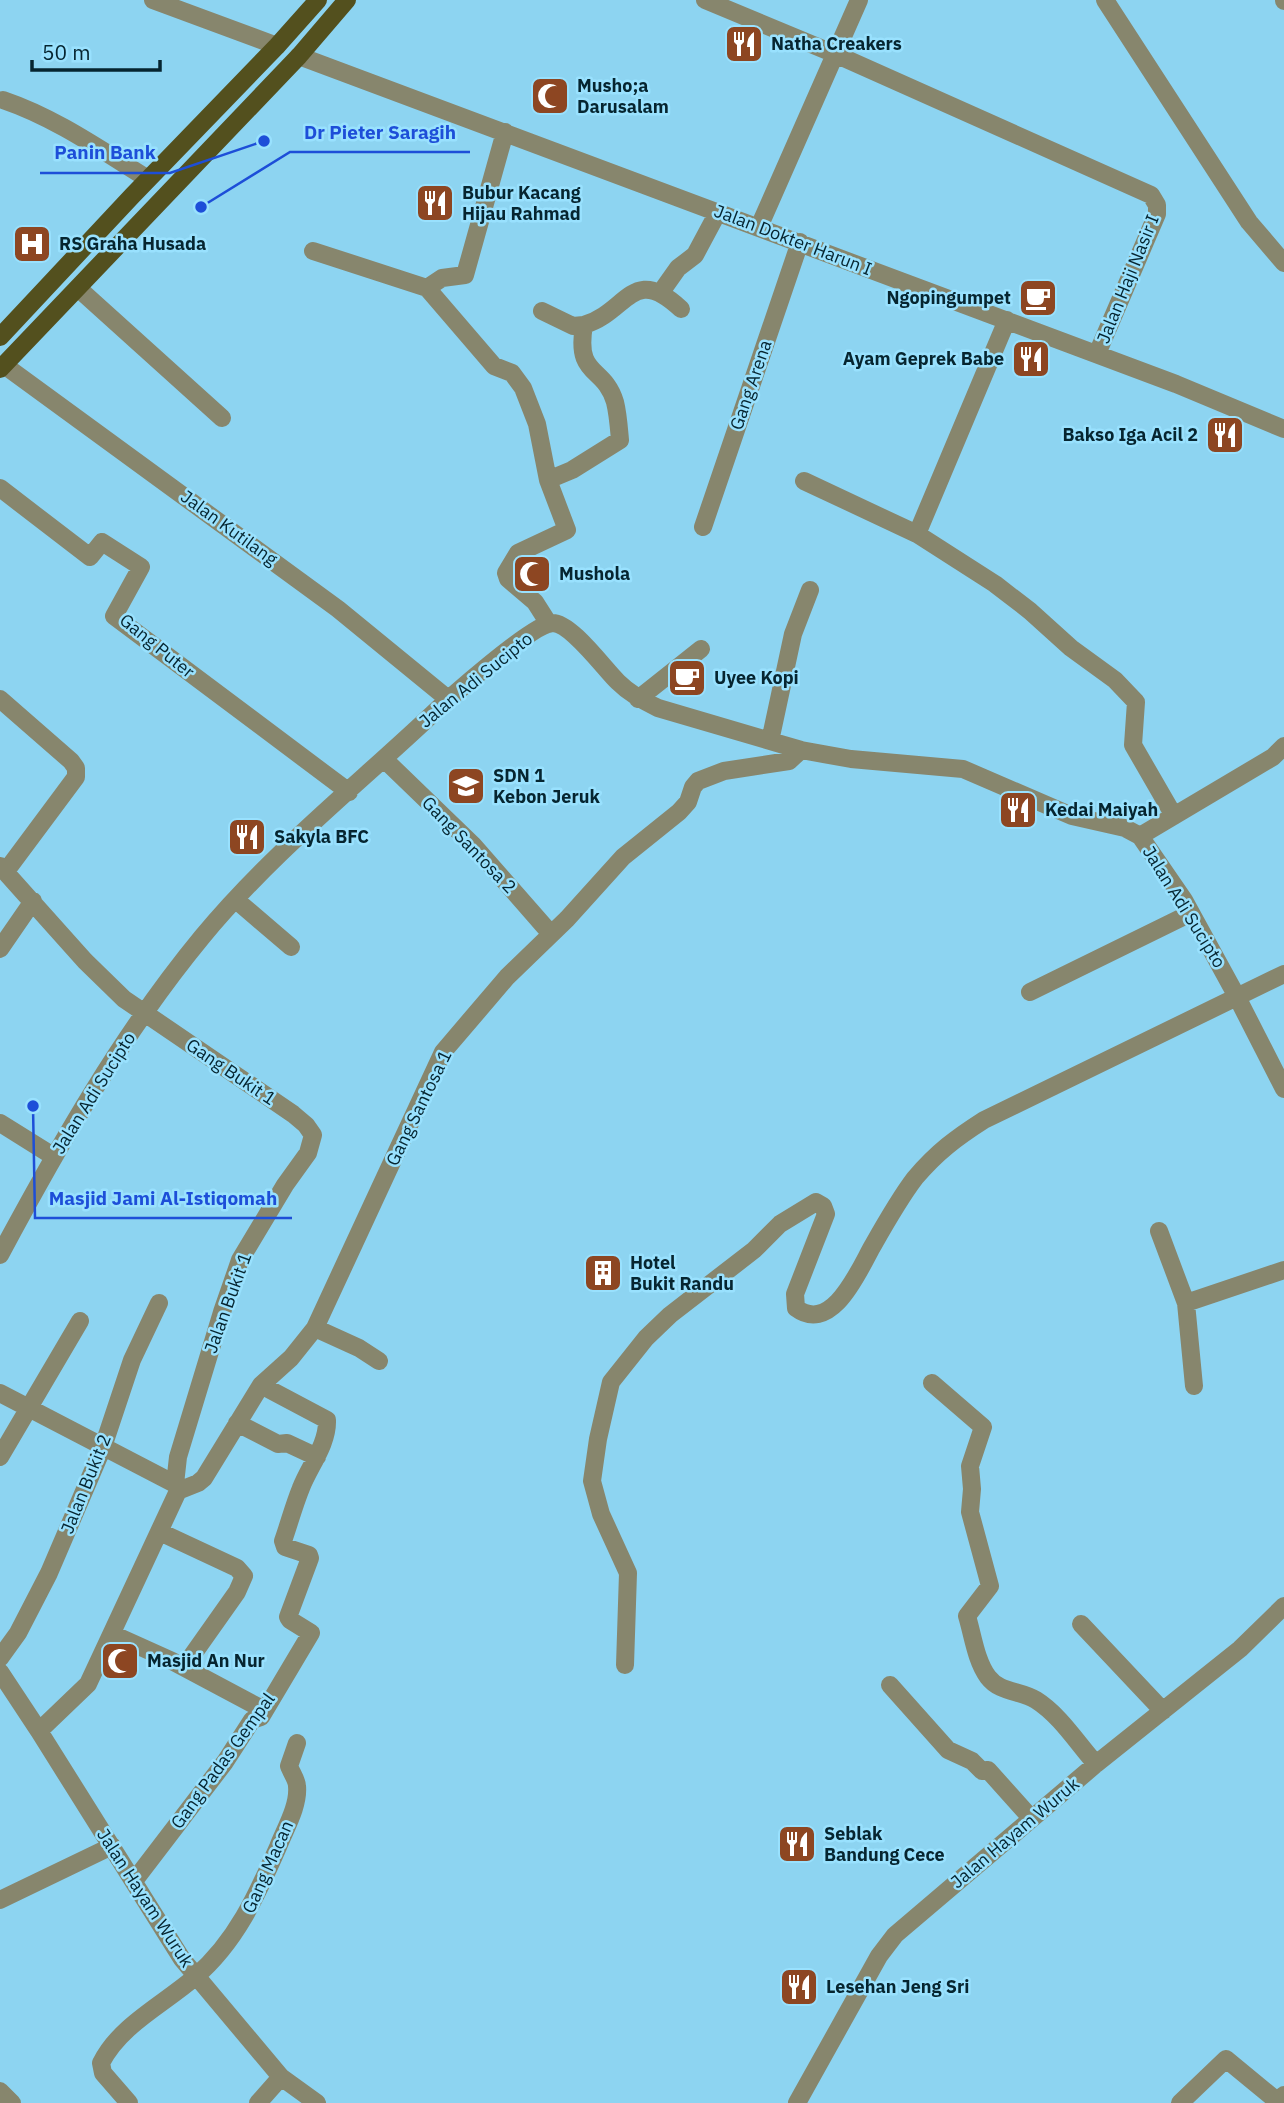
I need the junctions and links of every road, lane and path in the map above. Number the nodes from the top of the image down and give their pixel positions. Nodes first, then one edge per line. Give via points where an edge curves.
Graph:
1 (153, 0) edge
2 (318, 0) edge
3 (347, 0) edge
4 (705, 0) edge
5 (859, 0) edge
6 (1105, 0) edge
7 (277, 46) junction
8 (835, 54) junction
9 (299, 56) junction
10 (4, 100) dead end
11 (505, 132) junction
12 (148, 179) junction
13 (118, 210) junction
14 (718, 212) junction
15 (137, 227) junction
16 (759, 227) junction
17 (800, 242) junction
18 (313, 251) dead end
19 (1284, 263) edge
20 (427, 288) junction
21 (79, 289) junction
22 (661, 292) junction
23 (681, 309) dead end
24 (542, 311) dead end
25 (1007, 320) junction
26 (584, 325) junction
27 (0, 337) edge
28 (1097, 354) junction
29 (2, 367) edge
30 (222, 418) dead end
31 (1284, 429) edge
32 (548, 480) junction
33 (804, 481) dead end
34 (0, 488) edge
35 (703, 527) dead end
36 (917, 534) junction
37 (810, 590) dead end
38 (549, 624) junction
39 (701, 649) dead end
40 (0, 699) edge
41 (448, 699) junction
42 (638, 699) junction
43 (769, 741) junction
44 (1284, 746) edge
45 (801, 750) junction
46 (384, 759) junction
47 (349, 792) junction
48 (1174, 816) junction
49 (1140, 836) junction
50 (3, 868) edge
51 (236, 900) junction
52 (33, 901) junction
53 (1191, 913) junction
54 (551, 934) junction
55 (291, 947) dead end
56 (0, 949) edge
57 (1284, 974) edge
58 (1030, 992) dead end
59 (1236, 995) junction
60 (144, 1014) junction
61 (1284, 1089) edge
62 (0, 1123) edge
63 (313, 1135) joint
64 (53, 1156) junction
65 (1158, 1231) dead end
66 (0, 1255) edge
67 (1284, 1270) edge
68 (159, 1303) dead end
69 (1186, 1303) junction
70 (80, 1321) dead end
71 (315, 1328) junction
72 (379, 1361) dead end
73 (932, 1383) dead end
74 (261, 1385) junction
75 (1194, 1386) dead end
76 (0, 1393) edge
77 (30, 1409) junction
78 (236, 1423) junction
79 (103, 1447) junction
80 (0, 1457) edge
81 (317, 1457) junction
82 (176, 1488) junction
83 (160, 1532) junction
84 (1281, 1611) edge
85 (1081, 1624) dead end
86 (112, 1634) junction
87 (0, 1658) edge
88 (625, 1665) dead end
89 (184, 1667) junction
90 (0, 1672) edge
91 (890, 1685) dead end
92 (264, 1710) junction
93 (1163, 1712) junction
94 (40, 1731) junction
95 (297, 1743) dead end
96 (1096, 1765) junction
97 (1031, 1818) junction
98 (112, 1846) junction
99 (134, 1881) junction
100 (0, 1900) edge
101 (196, 1977) junction
102 (281, 2077) junction
103 (0, 2091) edge
104 (1284, 2095) edge
105 (12, 2103) edge
106 (129, 2103) edge
107 (258, 2103) edge
108 (317, 2103) edge
109 (797, 2103) edge
110 (1180, 2103) edge

1 - 7 street
2 - 7 main road
3 - 9 main road
4 - 8 street
5 - 8 street
6 - 19 street via 1249,222
7 - 12 main road
8 - 16 street
8 - 28 street, Jalan Haji Nasir I via 1143,190 1155,200 1155,218
9 - 11 street, Jalan Dokter Harun I
9 - 15 main road
10 - 12 street via 60,125
11 - 14 street, Jalan Dokter Harun I
11 - 20 street via 467,272 442,278
12 - 13 main road
13 - 15 main road
13 - 27 main road
14 - 16 street, Jalan Dokter Harun I
14 - 22 street via 695,254
15 - 21 main road
16 - 17 street, Jalan Dokter Harun I
17 - 25 street, Jalan Dokter Harun I
17 - 35 street, Gang Arena
18 - 20 street
20 - 32 street via 495,366 512,373 523,388 537,424
21 - 29 main road
21 - 30 street
22 - 23 street
22 - 26 street via 639,291
24 - 26 street via 573,326
25 - 28 street, Jalan Dokter Harun I
25 - 36 street
26 - 32 street via 585,363 615,401 620,440
28 - 31 street, Jalan Dokter Harun I
29 - 41 street, Jalan Kutilang via 338,609
32 - 38 street via 567,530 518,553 506,573
33 - 36 street
34 - 47 street, Gang Puter via 90,557 102,542 141,567 114,616
36 - 48 street via 995,584 1136,702 1133,745
37 - 43 street via 793,634
38 - 41 street, Jalan Adi Sucipto
38 - 42 street, Jalan Adi Sucipto via 575,636
39 - 42 street
40 - 50 street via 63,753 77,772
41 - 46 street, Jalan Adi Sucipto
42 - 43 street, Jalan Adi Sucipto
43 - 45 street, Jalan Adi Sucipto
44 - 48 street
45 - 49 street, Jalan Adi Sucipto via 963,769 1072,816
45 - 54 street, Gang Santosa 1 via 789,761 724,771 698,781 679,812 623,857
46 - 47 street, Jalan Adi Sucipto
46 - 54 street, Gang Santosa 2 via 472,845
47 - 51 street, Jalan Adi Sucipto via 264,868
48 - 49 street
49 - 53 street, Jalan Adi Sucipto
50 - 52 street, Gang Bukit 1
51 - 55 street
51 - 60 street, Jalan Adi Sucipto
52 - 56 street
52 - 60 street, Gang Bukit 1 via 85,961
53 - 58 street
53 - 59 street, Jalan Adi Sucipto
54 - 71 street, Gang Santosa 1 via 443,1052
57 - 59 street
59 - 61 street
59 - 88 street via 984,1120 951,1141 913,1181 848,1290 825,1312 804,1314 796,1308 795,1294 826,1214 816,1202 780,1224 646,1338 611,1382 592,1482 628,1573
60 - 63 street, Gang Bukit 1 via 293,1114
60 - 64 street, Jalan Adi Sucipto
62 - 64 street
63 - 82 street, Jalan Bukit 1 via 308,1153 240,1261 178,1457
64 - 66 street, Jalan Adi Sucipto
65 - 69 street
67 - 69 street
68 - 79 street, Jalan Bukit 2 via 132,1360
69 - 75 street
70 - 77 street
71 - 72 street
71 - 74 street, Gang Santosa 1
73 - 96 street via 983,1427 970,1466 970,1512 990,1586 967,1616 979,1660 994,1684 1037,1700
74 - 78 street, Gang Santosa 1
74 - 81 street, Gang Padas Gempal via 327,1420
76 - 77 street
77 - 79 street
77 - 80 street
78 - 81 street
78 - 82 street, Gang Santosa 1 via 204,1478
79 - 82 street
79 - 87 street, Jalan Bukit 2 via 49,1573
81 - 92 street, Gang Padas Gempal via 283,1541 285,1547 310,1558 288,1617 311,1633
82 - 83 street, Jalan Bukit 1
83 - 86 street, Jalan Bukit 1
83 - 89 street via 237,1568 244,1576
84 - 93 street, Jalan Hayam Wuruk
85 - 93 street
86 - 89 street
86 - 94 street, Jalan Bukit 1 via 88,1684
89 - 92 street
90 - 94 street, Jalan Hayam Wuruk
91 - 97 street via 948,1750 982,1772 988,1770
92 - 99 street, Gang Padas Gempal via 252,1720
93 - 96 street, Jalan Hayam Wuruk
94 - 98 street, Jalan Hayam Wuruk
95 - 101 street, Gang Macan via 289,1766 298,1785 293,1810 268,1870 246,1917
96 - 97 street, Jalan Hayam Wuruk
97 - 109 street, Jalan Hayam Wuruk via 895,1935
98 - 99 street, Jalan Hayam Wuruk
98 - 100 street
99 - 101 street, Jalan Hayam Wuruk
101 - 102 street, Jalan Hayam Wuruk
101 - 106 street, Gang Macan via 148,2012 103,2059 103,2073
102 - 107 street
102 - 108 street, Jalan Hayam Wuruk
103 - 105 street
104 - 110 street via 1278,2101 1226,2059

